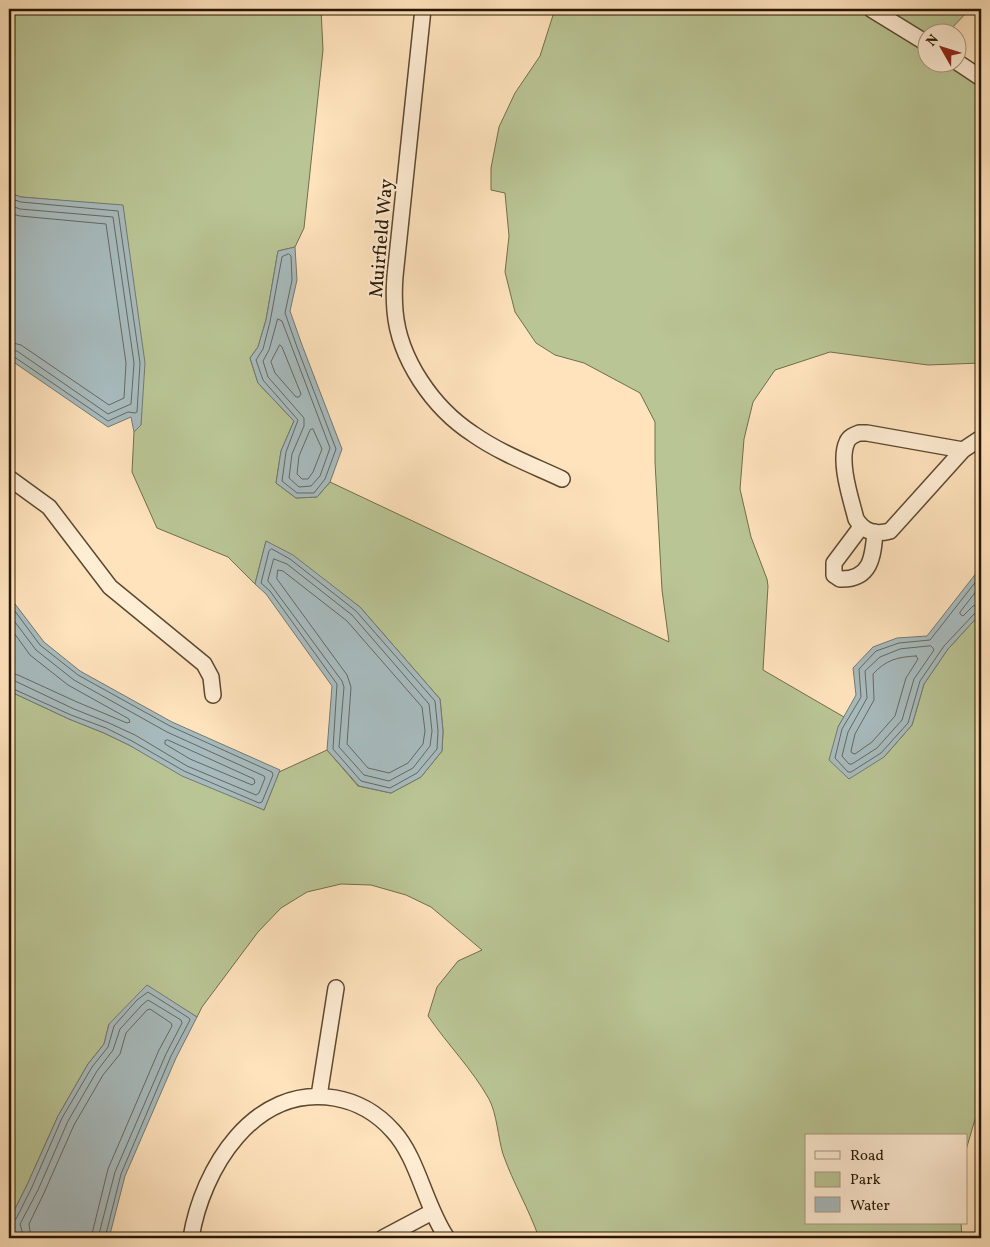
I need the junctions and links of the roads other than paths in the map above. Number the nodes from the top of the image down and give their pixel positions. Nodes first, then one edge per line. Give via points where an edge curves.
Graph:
1 (422, 9) edge
2 (871, 9) edge
3 (918, 38) edge
4 (968, 69) edge
5 (981, 78) edge
6 (981, 438) edge
7 (963, 450) junction
8 (9, 478) edge
9 (562, 479) dead end
10 (213, 695) dead end
11 (336, 988) dead end
12 (319, 1096) junction
13 (432, 1212) junction
14 (191, 1238) edge
15 (382, 1238) edge
16 (447, 1238) edge

1 - 9 street, Muirfield Way via 395,276 395,312 402,342 422,382 460,425 488,443
2 - 3 street
4 - 5 street
6 - 7 street
7 - 7 street via 867,432 852,436 847,442 843,461 856,519 868,530 890,531
8 - 10 street via 48,507 110,587 204,664 211,677
11 - 12 street
12 - 13 street via 361,1106 392,1130 405,1146
12 - 14 street via 280,1103 243,1130 210,1177
13 - 15 street
13 - 16 street

